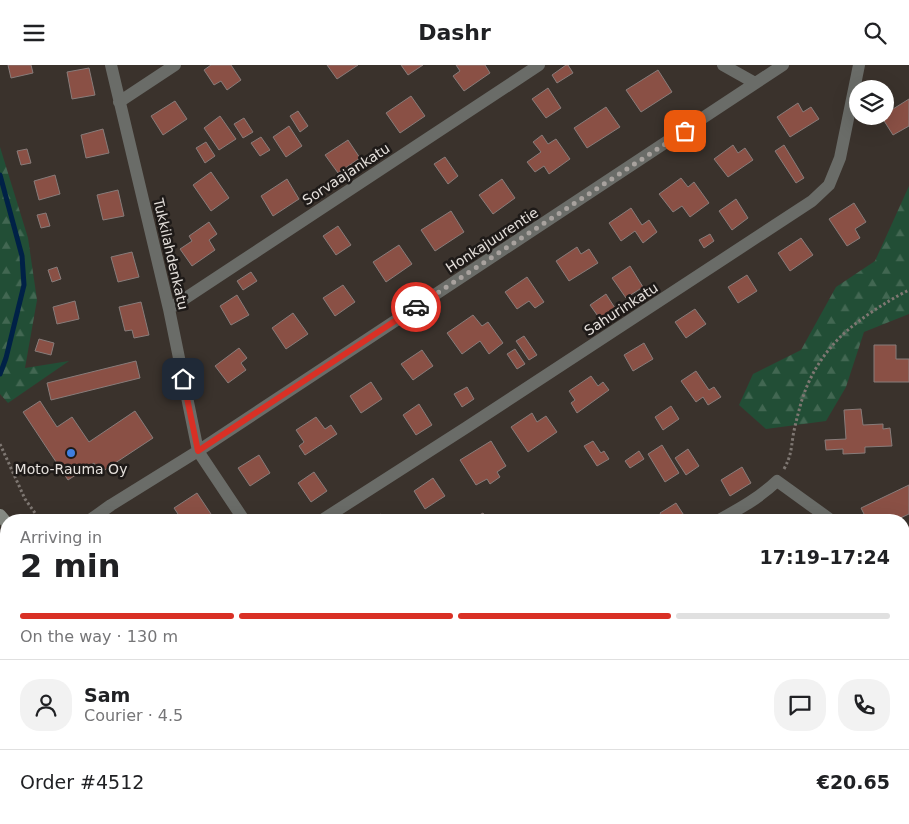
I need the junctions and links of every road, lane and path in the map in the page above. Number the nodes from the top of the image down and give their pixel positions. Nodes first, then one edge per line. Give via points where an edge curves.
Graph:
1 (111, 65) edge
2 (174, 65) edge
3 (539, 65) edge
4 (723, 65) edge
5 (783, 65) edge
6 (859, 65) edge
7 (755, 83) junction
8 (119, 102) junction
9 (909, 290) edge
10 (169, 309) junction
11 (0, 444) edge
12 (198, 451) junction
13 (777, 481) junction
14 (36, 514) edge
15 (98, 514) edge
16 (240, 514) edge
17 (331, 514) edge
18 (730, 514) edge
19 (823, 514) edge

1 - 8 street, Tukkilahdenkatu
2 - 8 street
3 - 10 street, Sorvaajankatu
4 - 7 street
5 - 7 street, Honkajuurentie
6 - 17 street, Sahurinkatu via 840,158 829,185 812,201
7 - 12 street, Honkajuurentie
8 - 10 street, Tukkilahdenkatu
9 - 13 path via 857,323 832,345 813,372 802,401 790,458
10 - 12 street, Tukkilahdenkatu
11 - 14 path via 25,499
12 - 15 street, Honkajuurentie
12 - 16 street
13 - 18 street via 765,493
13 - 19 street

